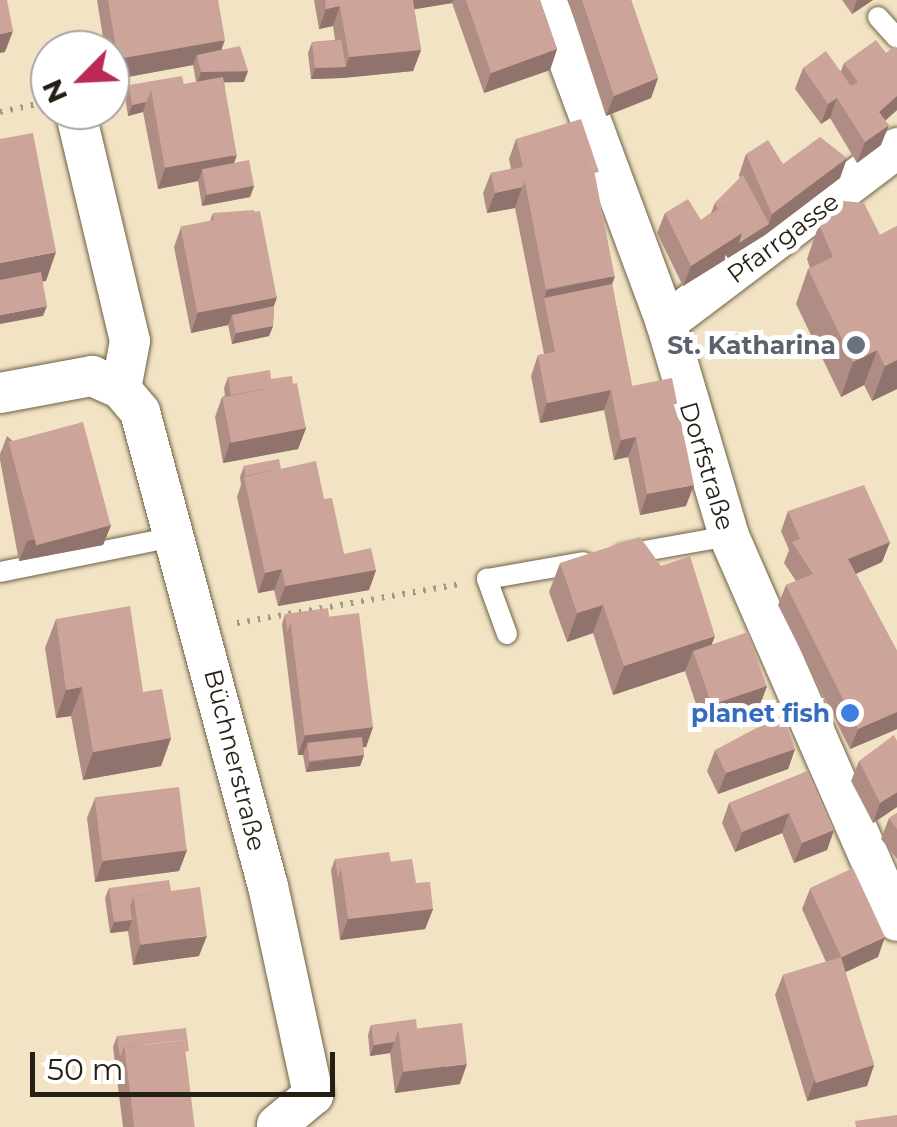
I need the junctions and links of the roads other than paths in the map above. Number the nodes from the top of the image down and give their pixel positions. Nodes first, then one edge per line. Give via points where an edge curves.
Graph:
1 (546, 0) edge
2 (878, 17) dead end
3 (897, 38) edge
4 (79, 130) edge
5 (897, 148) edge
6 (666, 323) junction
7 (121, 389) junction
8 (0, 393) edge
9 (178, 536) junction
10 (729, 536) junction
11 (0, 572) edge
12 (508, 634) dead end
13 (897, 922) edge
14 (277, 1125) edge

1 - 6 street, Dorfstraße
2 - 3 lane
4 - 7 street via 130,341
5 - 6 street, Pfarrgasse
6 - 10 street, Dorfstraße
7 - 8 street via 92,376
7 - 9 street, Büchnerstraße via 140,412
9 - 11 lane
9 - 14 street, Büchnerstraße via 312,1095
10 - 12 lane via 487,579
10 - 13 street, Dorfstraße

